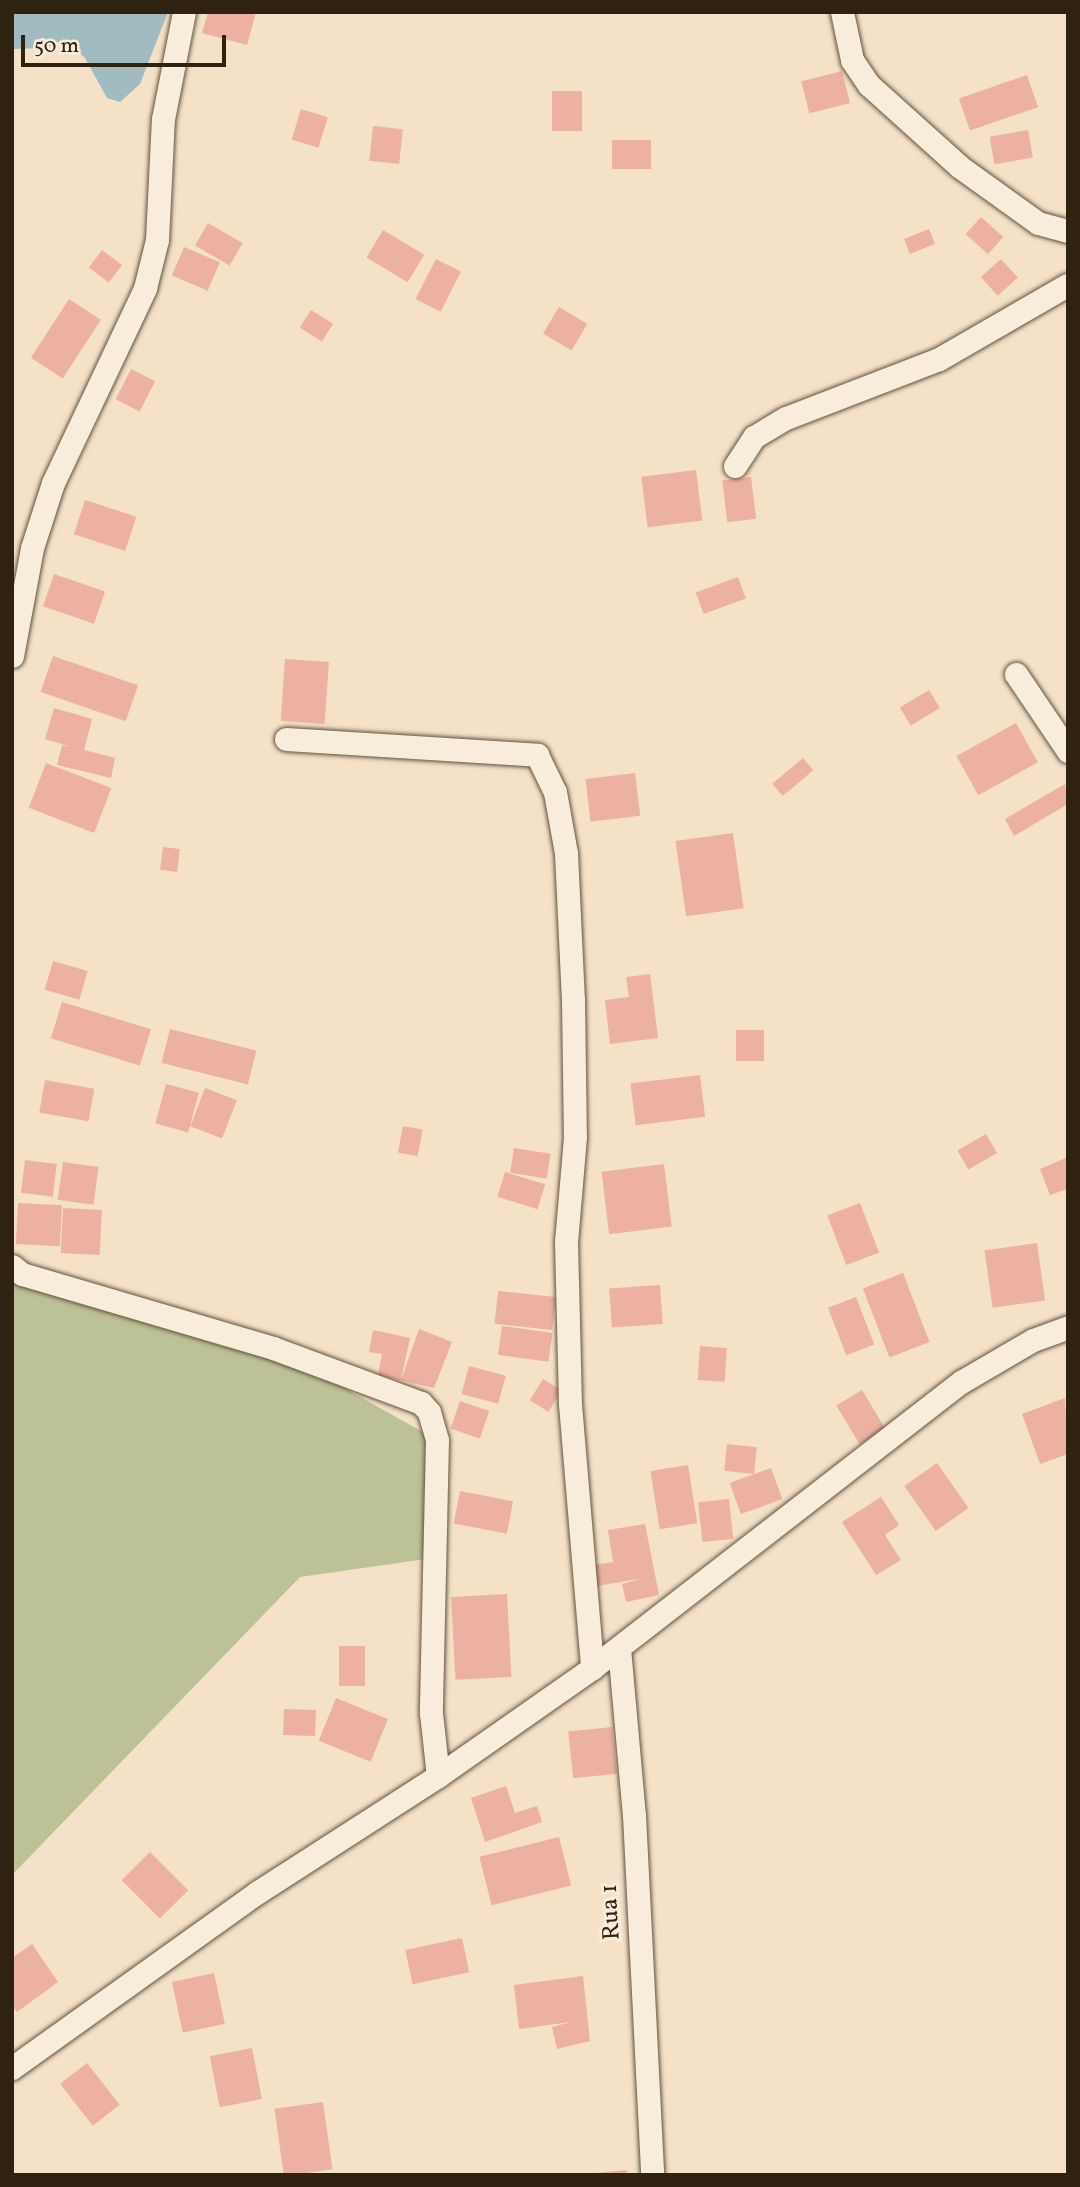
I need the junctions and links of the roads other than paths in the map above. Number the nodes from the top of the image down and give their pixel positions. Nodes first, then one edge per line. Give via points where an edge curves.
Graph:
1 (184, 12) edge
2 (842, 12) edge
3 (1068, 231) edge
4 (1068, 276) edge
5 (1067, 286) edge
6 (735, 466) dead end
7 (12, 656) edge
8 (1016, 674) dead end
9 (286, 739) dead end
10 (1068, 751) edge
11 (12, 1266) edge
12 (1068, 1327) edge
13 (620, 1648) junction
14 (592, 1668) junction
15 (438, 1776) junction
16 (12, 2067) edge
17 (652, 2175) edge

1 - 7 street via 163,119 158,240 145,288 53,483 32,548
2 - 3 street via 852,60 869,85 960,167 1038,223
4 - 5 street
5 - 6 street via 939,359 786,418 754,438
8 - 10 street
9 - 14 street via 537,755 555,792 566,853 573,999 575,1137 566,1241 570,1404
11 - 15 street via 22,1273 273,1348 421,1403 429,1412 437,1440 432,1713
12 - 13 street via 1033,1340 961,1382
13 - 14 street
13 - 17 street, Rua 1 via 634,1815
14 - 15 street
15 - 16 street via 258,1892

